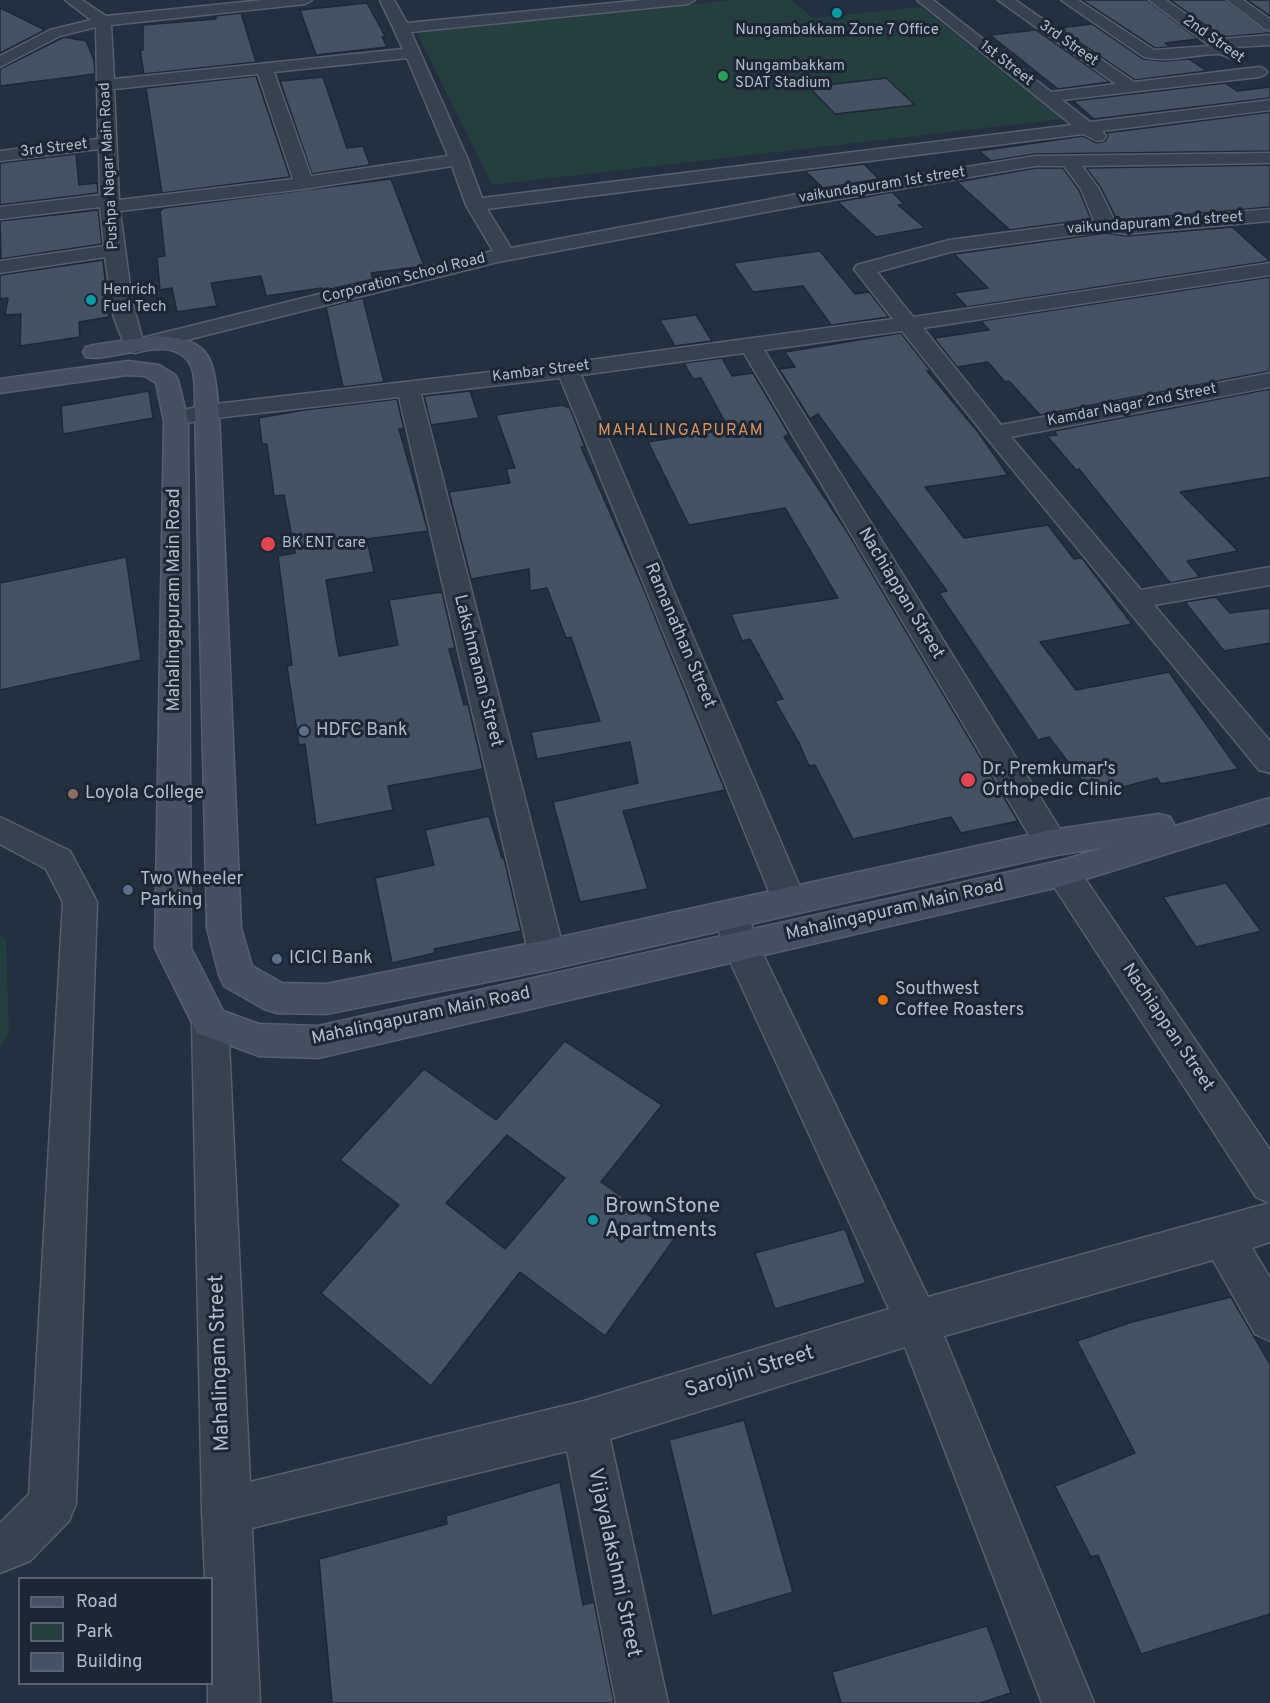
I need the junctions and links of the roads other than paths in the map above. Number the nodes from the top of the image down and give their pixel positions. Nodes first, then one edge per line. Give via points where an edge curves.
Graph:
1 (72, 0) edge
2 (305, 0) edge
3 (387, 0) edge
4 (525, 0) edge
5 (688, 0) edge
6 (1005, 0) edge
7 (1068, 0) edge
8 (1156, 0) edge
9 (1233, 0) edge
10 (667, 1) edge
11 (950, 1) edge
12 (926, 2) edge
13 (536, 15) junction
14 (103, 21) junction
15 (1270, 26) edge
16 (402, 28) junction
17 (1270, 40) edge
18 (1221, 46) junction
19 (412, 54) junction
20 (0, 62) edge
21 (264, 68) junction
22 (1264, 76) edge
23 (107, 85) junction
24 (1131, 87) junction
25 (1047, 97) junction
26 (1270, 105) edge
27 (1088, 128) junction
28 (108, 143) junction
29 (1270, 147) edge
30 (866, 155) junction
31 (0, 156) edge
32 (1185, 158) junction
33 (1270, 158) edge
34 (1125, 159) junction
35 (459, 160) junction
36 (1070, 160) junction
37 (706, 175) junction
38 (304, 183) junction
39 (890, 185) junction
40 (109, 203) junction
41 (475, 205) junction
42 (735, 212) junction
43 (0, 213) edge
44 (1270, 215) edge
45 (1106, 225) junction
46 (114, 250) junction
47 (498, 256) junction
48 (0, 267) edge
49 (1270, 268) edge
50 (907, 324) junction
51 (750, 345) junction
52 (131, 357) junction
53 (0, 366) edge
54 (568, 370) junction
55 (1270, 380) edge
56 (0, 386) edge
57 (408, 387) junction
58 (207, 412) junction
59 (176, 418) junction
60 (995, 433) junction
61 (1270, 576) edge
62 (1134, 600) junction
63 (1270, 762) edge
64 (1270, 810) edge
65 (0, 829) edge
66 (1270, 833) edge
67 (1057, 858) junction
68 (789, 901) junction
69 (736, 930) junction
70 (547, 955) junction
71 (210, 1022) junction
72 (1270, 1184) edge
73 (1270, 1222) edge
74 (1223, 1237) junction
75 (1270, 1319) edge
76 (917, 1322) junction
77 (584, 1424) junction
78 (226, 1511) junction
79 (0, 1549) edge
80 (234, 1703) edge
81 (642, 1703) edge
82 (1068, 1703) edge

1 - 14 street
2 - 14 street
3 - 16 street, Corporation School Road
4 - 13 street
5 - 10 street
6 - 24 street, 3rd Street
7 - 18 street via 1150,54
8 - 18 street, 2nd Street
9 - 15 street
10 - 13 street
11 - 12 street
12 - 25 street, 1st Street
13 - 16 street
14 - 20 street via 55,33
14 - 23 street, Pushpa Nagar Main Road
16 - 19 street, Corporation School Road
17 - 18 street
18 - 22 street, 2nd Street
19 - 21 street
19 - 35 street, Corporation School Road
21 - 23 street
21 - 38 street
22 - 24 street
23 - 28 street, Pushpa Nagar Main Road
24 - 25 street
25 - 27 street, 1st Street
26 - 27 street
27 - 30 street
27 - 34 street, 1st Street
28 - 31 street, 3rd Street
28 - 40 street, Pushpa Nagar Main Road
29 - 32 street
30 - 37 street
30 - 39 street
32 - 33 street, vaikundapuram 1st street
32 - 34 street, vaikundapuram 1st street
34 - 36 street, vaikundapuram 1st street
35 - 38 street
35 - 41 street, Corporation School Road
36 - 39 street, vaikundapuram 1st street via 1035,161
36 - 45 street via 1090,189
37 - 41 street
37 - 42 street
38 - 40 street
39 - 42 street, vaikundapuram 1st street
40 - 43 street
40 - 46 street, Pushpa Nagar Main Road
41 - 47 street, Corporation School Road via 506,254
42 - 47 street, vaikundapuram 1st street
44 - 45 street, vaikundapuram 2nd street via 1126,228
45 - 50 street, vaikundapuram 2nd street via 950,246 864,269
46 - 48 street
46 - 52 street, Pushpa Nagar Main Road
47 - 52 street, Corporation School Road
49 - 50 street, Kambar Street
50 - 51 street, Kambar Street
50 - 60 street
51 - 54 street, Kambar Street
51 - 67 street, Nachiappan Street
52 - 53 main road, Mahalingapuram Main Road
52 - 56 main road, Mahalingapuram Main Road
52 - 58 main road, Mahalingapuram Main Road via 165,342 184,346 195,354 203,368
52 - 59 main road, Mahalingapuram Main Road via 167,380
54 - 57 street, Kambar Street
54 - 68 street, Ramanathan Street
55 - 60 street, Kamdar Nagar 2nd Street
57 - 58 street, Kambar Street
57 - 70 street, Lakshmanan Street
58 - 59 street, Kambar Street
58 - 70 main road, Mahalingapuram Main Road via 224,928 237,975 277,998 326,999
59 - 71 main road, Mahalingapuram Main Road via 173,948
60 - 62 street
61 - 62 street
62 - 63 street
64 - 67 main road, Mahalingapuram Main Road
65 - 79 street via 58,860 80,902 52,1504 13,1544
66 - 67 main road via 1119,866
67 - 68 main road, Mahalingapuram Main Road
67 - 69 main road, Mahalingapuram Main Road
67 - 72 street, Nachiappan Street
68 - 69 main road, Mahalingapuram Main Road
69 - 70 main road, Mahalingapuram Main Road
69 - 71 main road, Mahalingapuram Main Road via 318,1042 259,1040
69 - 76 street
71 - 78 street, Mahalingam Street
73 - 74 street, Sarojini Street
74 - 75 street
74 - 76 street, Sarojini Street
76 - 77 street, Sarojini Street
76 - 82 street
77 - 78 street, Sarojini Street
77 - 81 street, Vijayalakshmi Street
78 - 80 street, Mahalingam Street

